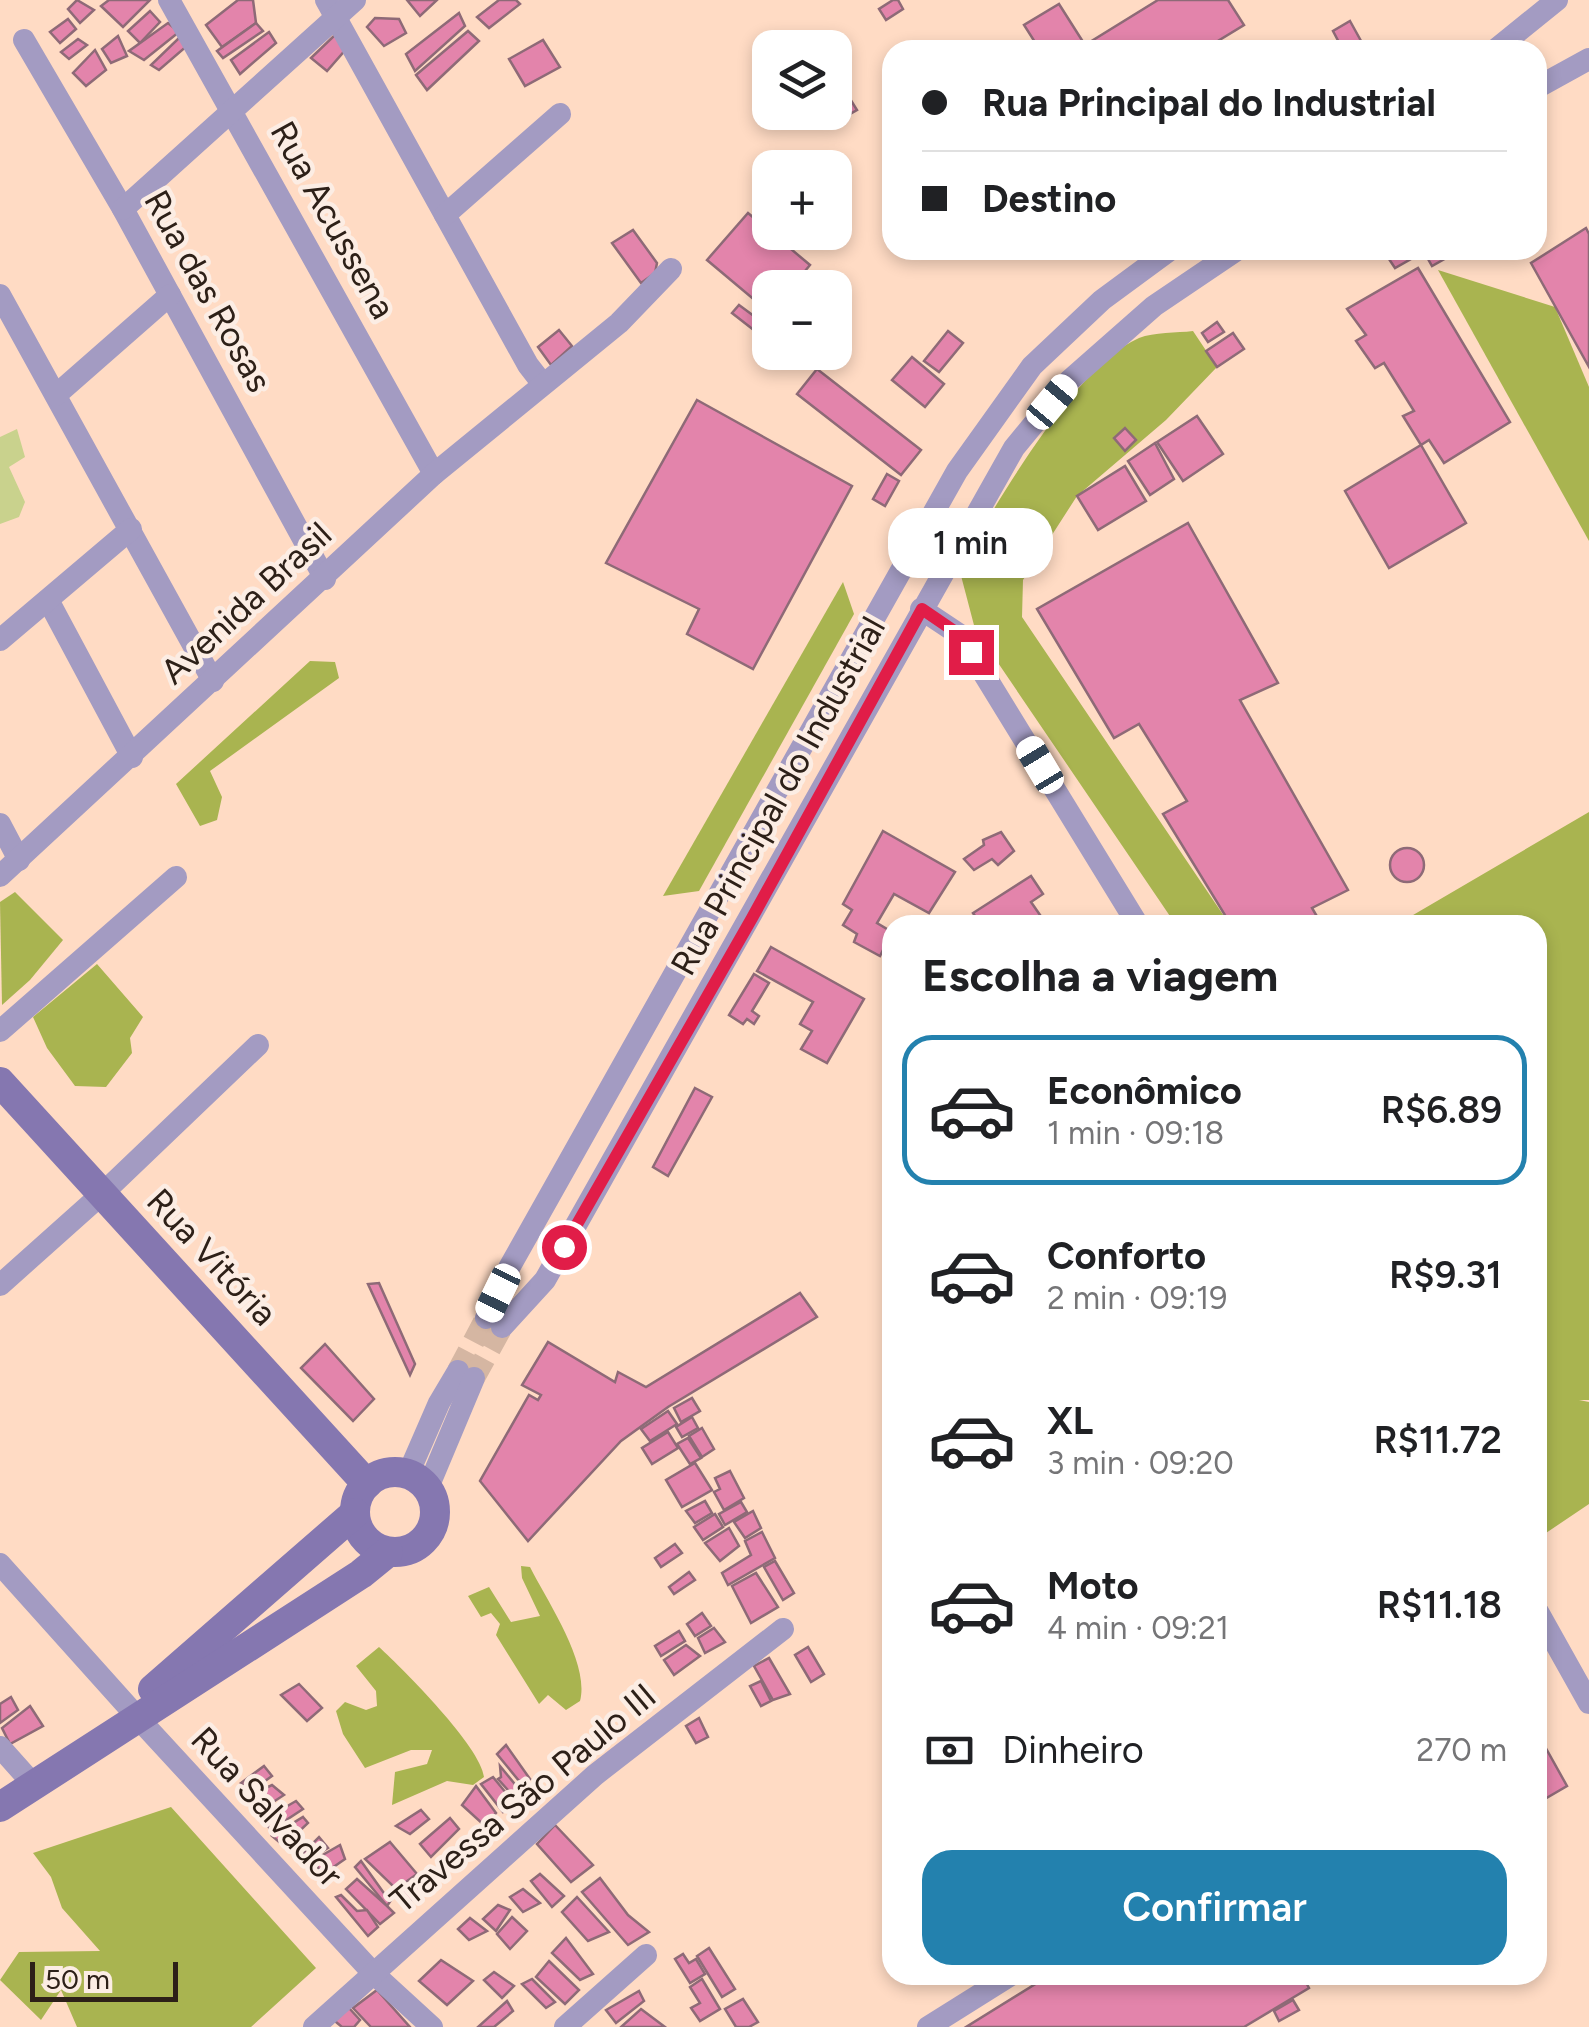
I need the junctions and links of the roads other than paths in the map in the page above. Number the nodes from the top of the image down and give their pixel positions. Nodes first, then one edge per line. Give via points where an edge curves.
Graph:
1 (170, 0) edge
2 (355, 0) edge
3 (1557, 0) edge
4 (330, 9) edge
5 (24, 40) dead end
6 (1507, 40) edge
7 (1589, 59) edge
8 (1547, 81) edge
9 (233, 114) junction
10 (560, 114) dead end
11 (124, 209) junction
12 (445, 215) junction
13 (1155, 260) edge
14 (1223, 260) edge
15 (671, 269) dead end
16 (1130, 277) junction
17 (0, 295) edge
18 (170, 295) junction
19 (1154, 306) junction
20 (542, 383) junction
21 (56, 395) junction
22 (434, 474) junction
23 (131, 530) junction
24 (325, 579) junction
25 (48, 600) junction
26 (922, 609) junction
27 (0, 640) edge
28 (214, 680) junction
29 (132, 758) junction
30 (0, 824) edge
31 (19, 860) junction
32 (0, 876) edge
33 (176, 877) dead end
34 (1132, 915) edge
35 (0, 1031) edge
36 (258, 1045) dead end
37 (0, 1082) edge
38 (103, 1194) junction
39 (510, 1268) junction
40 (545, 1280) junction
41 (0, 1285) edge
42 (466, 1375) tunnel mouth
43 (418, 1481) junction
44 (368, 1484) junction
45 (355, 1512) junction
46 (388, 1552) junction
47 (0, 1564) edge
48 (782, 1629) dead end
49 (1547, 1651) edge
50 (1589, 1703) edge
51 (134, 1713) junction
52 (0, 1747) edge
53 (33, 1784) junction
54 (0, 1807) edge
55 (646, 1955) dead end
56 (373, 1973) junction
57 (995, 1985) edge
58 (314, 2027) edge
59 (432, 2027) edge
60 (565, 2027) edge
61 (928, 2027) edge

1 - 9 street, Rua Acussena
2 - 4 street
3 - 6 street
4 - 9 street
4 - 12 street
5 - 11 street, Rua das Rosas
7 - 8 street
9 - 11 street
9 - 22 street, Rua Acussena
10 - 12 street
11 - 18 street, Rua das Rosas
12 - 20 street
13 - 16 street, Rua Principal do Industrial
14 - 19 street, Rua Principal do Industrial
15 - 20 street, Avenida Brasil via 619,323
16 - 19 street
16 - 39 street, Rua Principal do Industrial via 1032,366 957,471
17 - 21 street
18 - 21 street
18 - 24 street, Rua das Rosas
19 - 26 street, Rua Principal do Industrial via 1070,380 1014,448
20 - 22 street, Avenida Brasil
21 - 23 street
22 - 24 street, Avenida Brasil
23 - 25 street
23 - 28 street
24 - 28 street, Avenida Brasil
25 - 27 street
25 - 29 street
26 - 34 street via 960,635
26 - 40 street, Rua Principal do Industrial
28 - 29 street, Avenida Brasil
29 - 31 street, Avenida Brasil
30 - 31 street
31 - 32 street, Avenida Brasil
33 - 35 street
36 - 38 street
37 - 38 main road, Rua Vitória
38 - 41 street
38 - 44 main road, Rua Vitória
39 - 40 street
39 - 40 street, Rua Principal do Industrial via 494,1322
42 - 43 street
43 - 44 main road via 386,1474
43 - 46 main road via 434,1504 429,1534 404,1551
44 - 45 main road
45 - 46 main road via 366,1540
45 - 51 main road
46 - 51 main road
47 - 51 street, Rua Salvador
48 - 56 street, Travessa São Paulo III via 595,1776
49 - 50 street
51 - 53 main road
51 - 56 street, Rua Salvador
52 - 53 street
53 - 54 main road
55 - 60 street
56 - 58 street, Travessa São Paulo III
56 - 59 street, Rua Salvador
57 - 61 street

